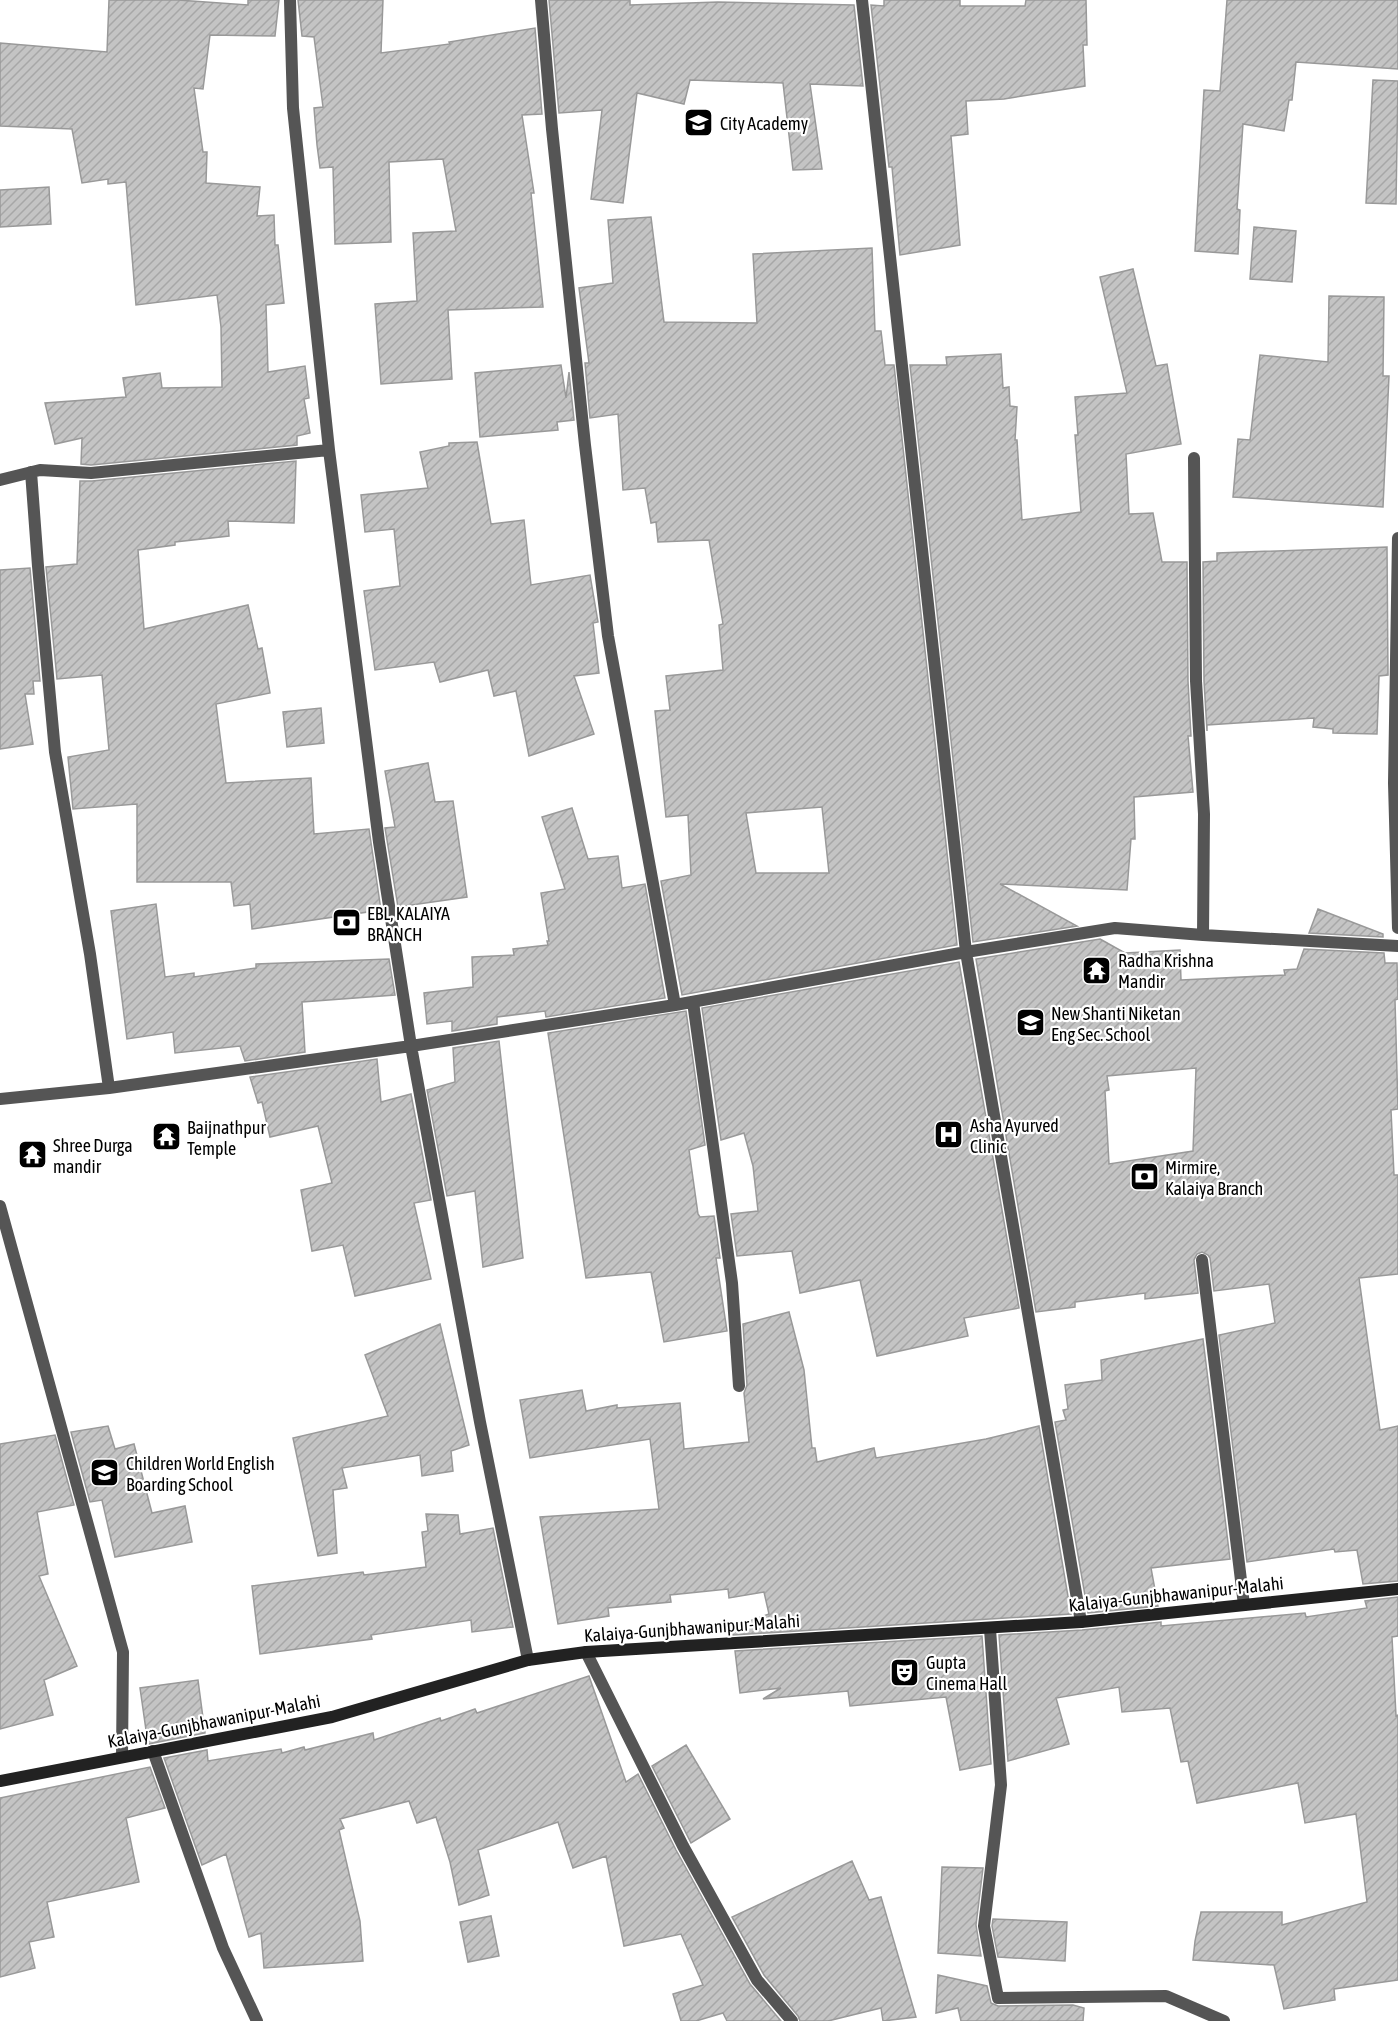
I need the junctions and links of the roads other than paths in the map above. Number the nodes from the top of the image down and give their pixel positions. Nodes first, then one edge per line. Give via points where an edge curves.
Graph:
1 (290, 0) edge
2 (541, 0) edge
3 (862, 0) edge
4 (329, 450) junction
5 (1194, 458) dead end
6 (31, 472) junction
7 (0, 480) edge
8 (1398, 538) edge
9 (1398, 928) edge
10 (1203, 935) junction
11 (1398, 946) edge
12 (966, 952) junction
13 (693, 1002) junction
14 (675, 1005) junction
15 (411, 1046) junction
16 (109, 1088) junction
17 (0, 1100) edge
18 (0, 1206) edge
19 (1202, 1260) dead end
20 (739, 1386) dead end
21 (1398, 1589) edge
22 (1244, 1605) junction
23 (1082, 1622) junction
24 (990, 1629) junction
25 (586, 1652) junction
26 (528, 1660) junction
27 (153, 1751) junction
28 (122, 1757) junction
29 (0, 1781) edge
30 (257, 2021) edge
31 (792, 2021) edge
32 (1224, 2021) edge

1 - 4 street via 293,108
2 - 14 street via 608,636
3 - 12 street
4 - 6 street via 91,473
4 - 15 street via 379,842
5 - 10 street via 1196,681 1204,814
6 - 7 street
6 - 16 street via 55,752
8 - 9 street via 1394,783
10 - 11 street
10 - 12 street via 1115,928
12 - 13 street
12 - 23 street
13 - 14 street
13 - 20 street via 732,1283
14 - 15 street
15 - 16 street
15 - 26 street
16 - 17 street
18 - 28 street via 123,1652
19 - 22 street
21 - 22 street, Kalaiya-Gunjbhawanipur-Malahi
22 - 23 street, Kalaiya-Gunjbhawanipur-Malahi
23 - 24 street, Kalaiya-Gunjbhawanipur-Malahi
24 - 25 street, Kalaiya-Gunjbhawanipur-Malahi
24 - 32 street via 1001,1785 984,1926 998,1998 1166,1996
25 - 26 street, Kalaiya-Gunjbhawanipur-Malahi
25 - 31 street via 683,1846 757,1980
26 - 27 street, Kalaiya-Gunjbhawanipur-Malahi via 332,1717
27 - 28 street, Kalaiya-Gunjbhawanipur-Malahi
27 - 30 street via 223,1948
28 - 29 street, Kalaiya-Gunjbhawanipur-Malahi

